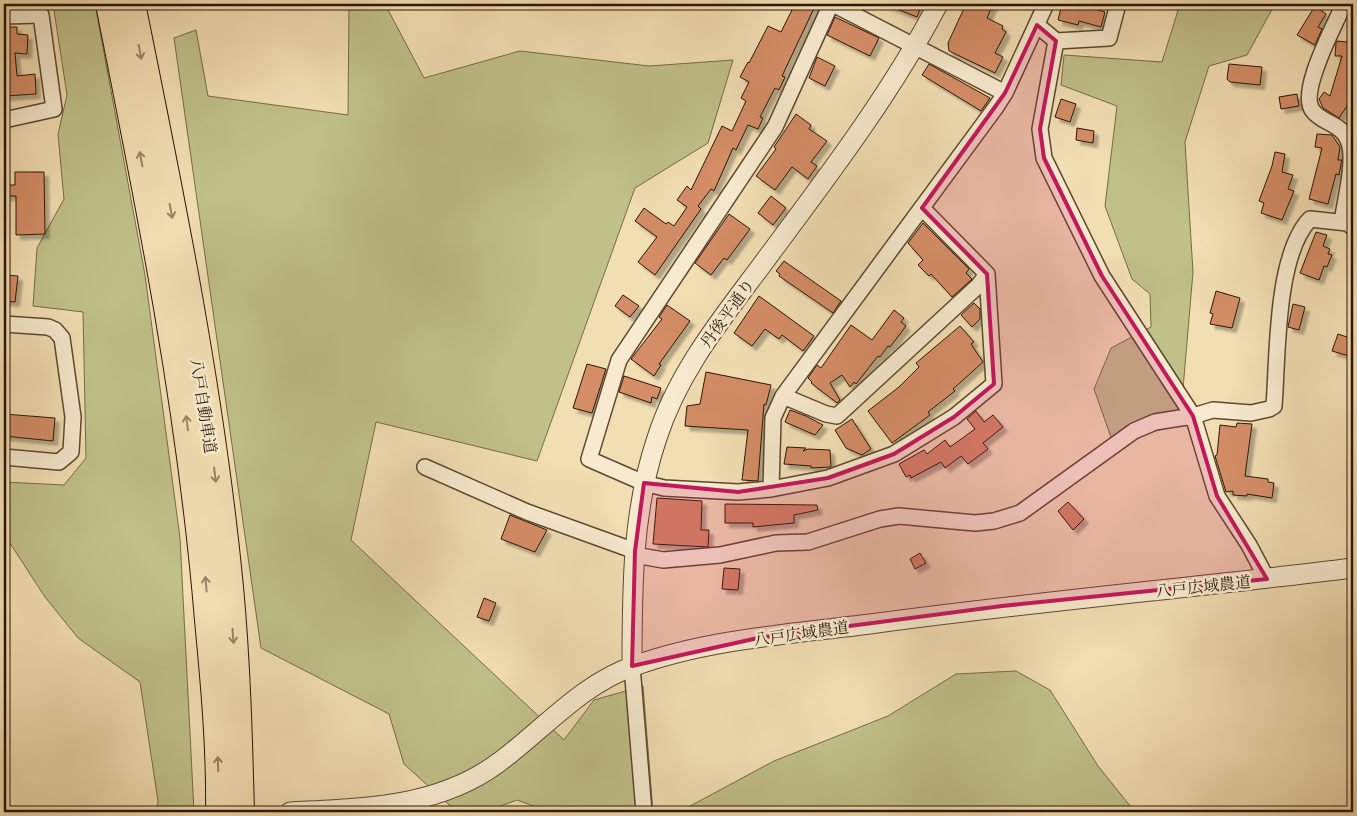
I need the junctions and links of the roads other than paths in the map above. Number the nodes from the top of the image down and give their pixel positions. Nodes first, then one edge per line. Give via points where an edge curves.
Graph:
1 (110, 4) edge
2 (131, 4) edge
3 (832, 4) edge
4 (938, 4) edge
5 (1046, 4) edge
6 (1118, 4) edge
7 (1341, 10) dead end
8 (4, 16) edge
9 (1036, 25) junction
10 (1056, 41) junction
11 (915, 46) junction
12 (1006, 92) junction
13 (4, 120) edge
14 (922, 208) junction
15 (1350, 225) edge
16 (988, 274) junction
17 (4, 324) edge
18 (783, 396) junction
19 (1193, 416) junction
20 (4, 457) edge
21 (425, 467) dead end
22 (644, 483) junction
23 (771, 489) junction
24 (635, 553) junction
25 (1353, 568) edge
26 (1267, 579) junction
27 (632, 666) junction
28 (220, 812) edge
29 (240, 812) edge
30 (290, 812) edge
31 (644, 812) edge

28 -> 1 highway, 八戸自動車道 via 205,569 186,411
2 -> 29 highway, 八戸自動車道 via 209,425 229,586 238,702
3 - 11 street
3 - 22 street via 776,127 619,360 589,459
4 - 11 street, 丹後平通り
5 - 9 street
6 - 10 street via 1108,38
7 - 15 street via 1319,60 1309,102 1313,112 1348,138 1351,151 1343,216
8 - 13 street via 41,15 54,109
9 - 10 street
9 - 12 street
10 - 19 street via 1040,129 1044,158 1102,276
11 - 12 street
11 - 22 street, 丹後平通り via 882,101 703,344 677,389 657,437
12 - 14 street
14 - 16 street
14 - 18 street
15 - 19 street via 1310,220 1300,235 1284,290 1276,349 1274,406 1251,413 1213,410
16 - 18 street via 837,416
16 - 23 street via 994,384 954,417 894,454 828,478
17 - 20 street via 48,327 62,338 73,417 71,452 59,462
18 - 23 street via 773,418
19 - 24 street via 1155,422 1134,431 1020,512 994,521 974,523 899,516 808,542 776,543 720,555 663,560
19 - 26 street via 1217,496
21 - 24 street via 527,512
22 - 23 street via 664,488 738,492
22 - 24 street, 丹後平通り
24 - 27 street, 丹後平通り
25 - 26 street, 八戸広域農道
26 - 27 street, 八戸広域農道 via 1002,606 758,638
27 - 30 street, 八戸広域農道 via 596,684 497,764 464,785 429,798 370,808
27 - 31 street

